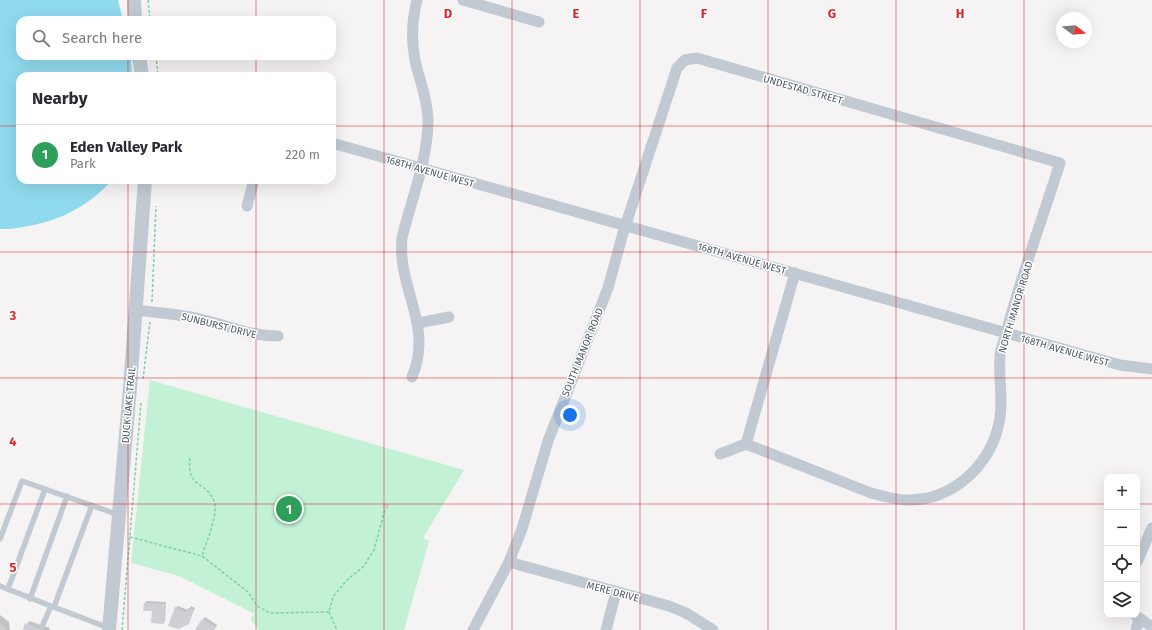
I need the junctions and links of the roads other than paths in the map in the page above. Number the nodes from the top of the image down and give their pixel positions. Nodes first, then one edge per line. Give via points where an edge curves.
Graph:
1 (134, 0) edge
2 (416, 0) edge
3 (463, 0) edge
4 (135, 16) edge
5 (539, 22) dead end
6 (140, 60) edge
7 (677, 68) joint
8 (141, 72) edge
9 (931, 127) joint
10 (336, 144) edge
11 (421, 168) junction
12 (145, 184) edge
13 (253, 184) edge
14 (247, 206) dead end
15 (625, 225) junction
16 (795, 273) junction
17 (136, 310) junction
18 (449, 316) dead end
19 (418, 323) junction
20 (1006, 333) junction
21 (278, 336) dead end
22 (1152, 369) edge
23 (412, 377) dead end
24 (746, 444) junction
25 (720, 454) dead end
26 (45, 489) junction
27 (67, 496) junction
28 (92, 505) junction
29 (119, 515) junction
30 (1152, 528) edge
31 (0, 540) edge
32 (1140, 555) edge
33 (509, 562) junction
34 (0, 586) edge
35 (8, 589) junction
36 (616, 592) junction
37 (30, 598) junction
38 (52, 607) junction
39 (1137, 618) edge
40 (1138, 618) edge
41 (1152, 627) edge
42 (113, 629) edge
43 (41, 630) edge
44 (473, 630) edge
45 (606, 630) edge
46 (712, 630) edge
47 (1136, 630) edge

1 - 4 street
2 - 11 street via 412,40 428,118
3 - 5 street
6 - 8 street
7 - 9 street, UNDESTAD STREET via 685,60 697,58
7 - 15 street, SOUTH MANOR ROAD
9 - 20 street, NORTH MANOR ROAD via 1060,163
10 - 11 street, 168TH AVENUE WEST
11 - 15 street, 168TH AVENUE WEST
11 - 19 street via 400,253
12 - 17 street, DUCK LAKE TRAIL
13 - 14 street
15 - 16 street, 168TH AVENUE WEST
15 - 33 street, SOUTH MANOR ROAD via 608,288 548,441 522,529
16 - 20 street, 168TH AVENUE WEST
16 - 24 street
17 - 21 street, SUNBURST DRIVE via 215,322 246,333
17 - 29 street, DUCK LAKE TRAIL
18 - 19 street
19 - 23 street via 420,351
20 - 22 street, 168TH AVENUE WEST via 1120,365
20 - 24 street, NORTH MANOR ROAD via 1000,356 1000,422 994,440 975,471 944,492 926,498 889,498
24 - 25 street
26 - 27 lane
26 - 31 lane via 22,481
26 - 35 lane
27 - 28 lane
27 - 37 lane
28 - 29 lane
28 - 38 lane
29 - 42 street, DUCK LAKE TRAIL
30 - 32 street
33 - 36 street, MERE DRIVE
33 - 44 street, SOUTH MANOR ROAD
34 - 35 lane
35 - 37 lane
36 - 45 street
36 - 46 street, MERE DRIVE via 686,612
37 - 38 lane
38 - 42 lane
38 - 43 lane
39 - 47 street
40 - 41 street

